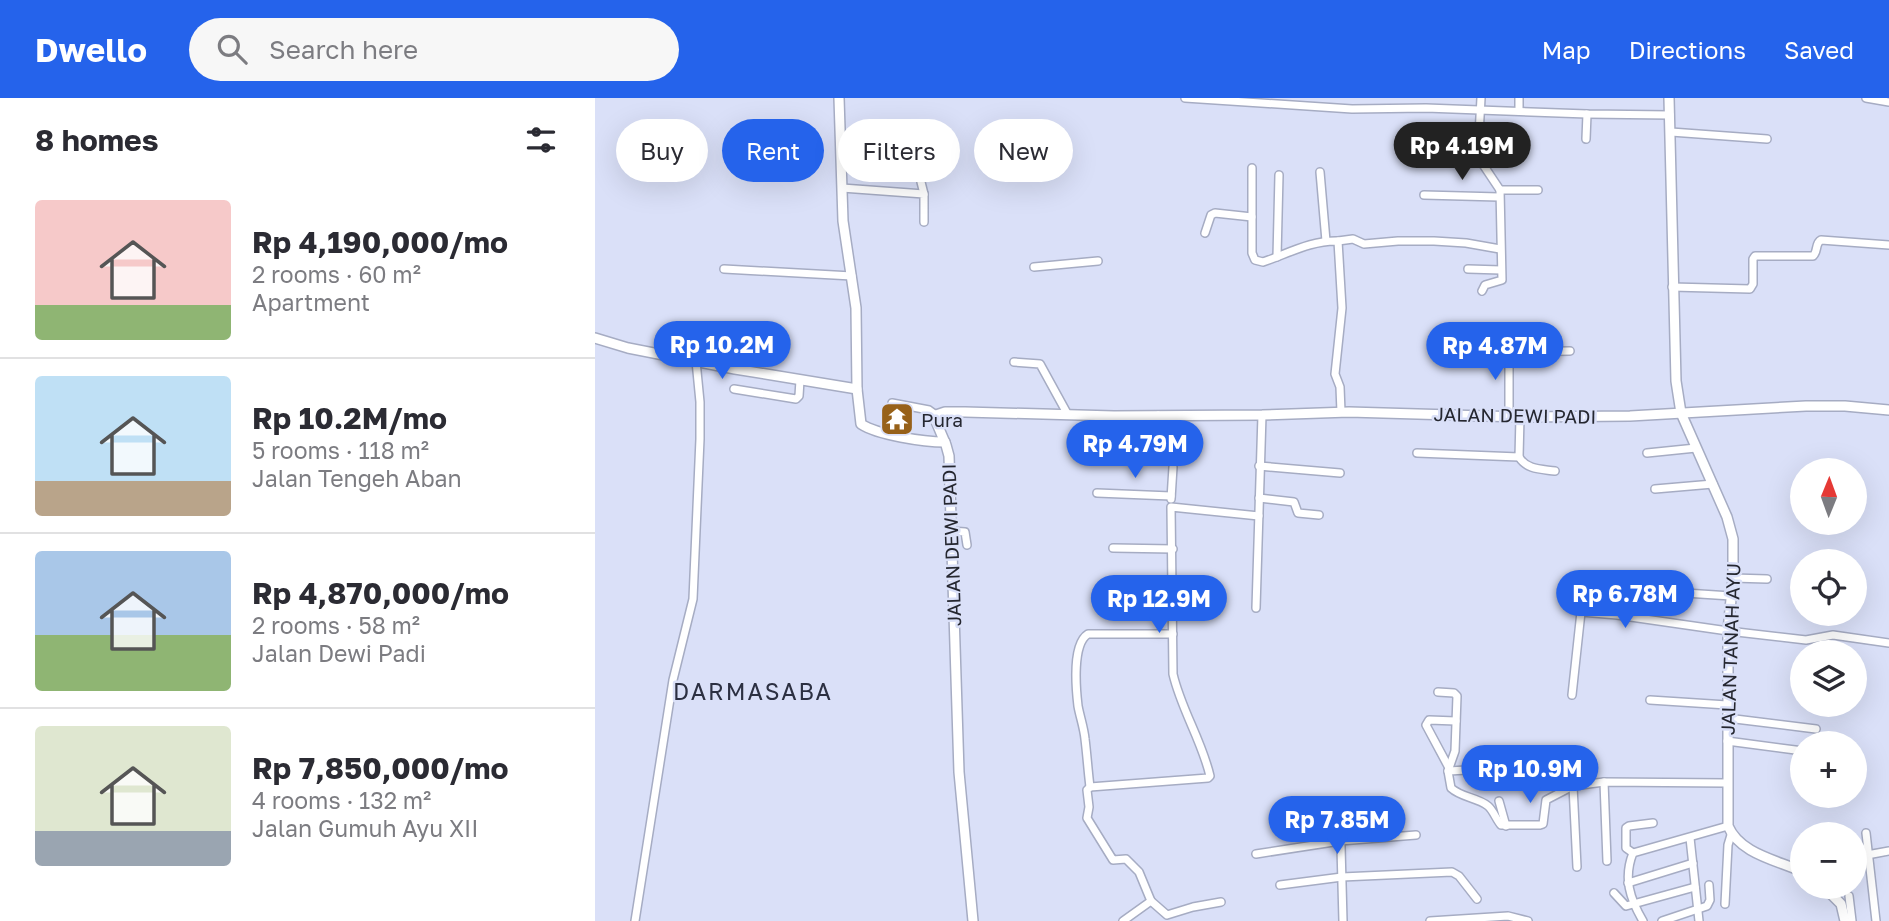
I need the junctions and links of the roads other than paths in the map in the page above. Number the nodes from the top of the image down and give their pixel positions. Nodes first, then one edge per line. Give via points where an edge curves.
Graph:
1 (839, 98) edge
2 (1185, 98) edge
3 (1337, 98) edge
4 (1481, 98) edge
5 (1519, 98) edge
6 (1669, 98) edge
7 (1866, 98) edge
8 (1889, 102) edge
9 (1337, 107) junction
10 (1482, 110) junction
11 (1520, 111) junction
12 (1587, 114) junction
13 (1670, 115) junction
14 (1671, 132) junction
15 (1586, 139) dead end
16 (1767, 139) dead end
17 (1252, 168) dead end
18 (1320, 172) dead end
19 (1279, 175) dead end
20 (921, 182) edge
21 (842, 188) junction
22 (1538, 190) dead end
23 (1499, 193) junction
24 (924, 194) junction
25 (1424, 195) dead end
26 (1252, 217) junction
27 (924, 222) dead end
28 (1205, 233) dead end
29 (1326, 241) junction
30 (1338, 241) junction
31 (1889, 245) edge
32 (1500, 248) junction
33 (1277, 257) junction
34 (1098, 261) dead end
35 (1034, 267) dead end
36 (723, 269) dead end
37 (1468, 269) dead end
38 (1501, 270) junction
39 (852, 276) junction
40 (1672, 287) junction
41 (1482, 291) dead end
42 (595, 338) edge
43 (1570, 351) dead end
44 (1476, 352) dead end
45 (1509, 352) junction
46 (697, 361) junction
47 (1014, 362) dead end
48 (800, 380) junction
49 (734, 389) dead end
50 (857, 389) junction
51 (893, 403) dead end
52 (1889, 410) edge
53 (1345, 412) junction
54 (1681, 413) junction
55 (936, 415) junction
56 (1066, 415) junction
57 (1158, 415) junction
58 (1262, 415) junction
59 (1509, 416) junction
60 (1520, 417) junction
61 (944, 442) junction
62 (1696, 448) junction
63 (1107, 449) dead end
64 (1417, 453) dead end
65 (1647, 453) dead end
66 (1519, 457) junction
67 (1259, 466) junction
68 (1173, 467) dead end
69 (1555, 471) dead end
70 (1340, 473) dead end
71 (1713, 485) junction
72 (1655, 489) dead end
73 (1097, 493) dead end
74 (1171, 496) junction
75 (1259, 498) junction
76 (1171, 507) junction
77 (1319, 515) dead end
78 (1259, 516) junction
79 (951, 531) junction
80 (967, 545) dead end
81 (1113, 548) dead end
82 (1173, 550) junction
83 (1733, 578) junction
84 (1767, 579) dead end
85 (1582, 593) dead end
86 (1685, 593) dead end
87 (1731, 596) junction
88 (1256, 608) dead end
89 (1581, 612) junction
90 (1728, 631) junction
91 (1173, 634) junction
92 (1889, 643) edge
93 (1438, 692) dead end
94 (1572, 695) dead end
95 (1650, 700) dead end
96 (1727, 705) junction
97 (1727, 718) junction
98 (1456, 721) junction
99 (1816, 729) dead end
100 (1727, 741) junction
101 (1790, 749) edge
102 (1448, 768) junction
103 (1467, 770) dead end
104 (1604, 782) junction
105 (1727, 783) junction
106 (1573, 786) junction
107 (1090, 787) junction
108 (1499, 801) dead end
109 (1390, 806) dead end
110 (1653, 822) dead end
111 (1506, 826) junction
112 (1730, 830) junction
113 (1416, 835) dead end
114 (1690, 838) junction
115 (1340, 841) junction
116 (1889, 851) edge
117 (1633, 853) junction
118 (1255, 854) dead end
119 (1867, 855) joint
120 (1607, 861) dead end
121 (1693, 863) junction
122 (1790, 866) edge
123 (1577, 867) dead end
124 (1342, 877) junction
125 (1628, 883) junction
126 (1280, 885) dead end
127 (1709, 885) dead end
128 (1695, 887) junction
129 (1614, 893) dead end
130 (1477, 899) dead end
131 (1837, 899) edge
132 (1849, 899) edge
133 (1151, 901) junction
134 (1221, 902) dead end
135 (1725, 904) dead end
136 (1633, 905) junction
137 (1698, 910) junction
138 (635, 921) edge
139 (973, 921) edge
140 (1123, 921) edge
141 (1343, 921) edge
142 (1430, 921) edge
143 (1528, 921) edge
144 (1643, 921) edge
145 (1662, 921) edge
146 (1699, 921) edge
147 (1845, 921) edge
148 (1852, 921) edge
149 (1876, 921) edge

1 - 21 street
2 - 9 street
3 - 9 street
4 - 10 street
5 - 11 street
6 - 13 street, JALAN TANAH AYU
7 - 8 street
9 - 10 street
10 - 11 street
10 - 23 street via 1478,154
11 - 12 street
12 - 13 street
12 - 15 street
13 - 14 street, JALAN TANAH AYU
14 - 16 street
14 - 40 street, JALAN TANAH AYU
17 - 26 street
18 - 29 street
19 - 33 street
20 - 24 street
21 - 24 street
21 - 39 street
22 - 23 street
23 - 25 street
23 - 32 street
24 - 27 street
26 - 28 street via 1215,213
26 - 33 street via 1254,259 1263,262
29 - 30 street
29 - 33 street
30 - 32 street via 1466,243
30 - 53 street via 1342,308 1335,374
31 - 40 street via 1821,240 1812,256 1755,256 1750,289
32 - 38 street
34 - 35 street
36 - 39 street
37 - 38 street
38 - 41 street via 1501,281 1485,285
39 - 50 street
40 - 54 street, JALAN TANAH AYU via 1674,370
42 - 46 street
43 - 45 street
44 - 45 street
45 - 59 street
46 - 48 street
46 - 138 street via 701,439 693,599 673,681
47 - 56 street via 1040,364
48 - 49 street via 796,399
48 - 50 street
50 - 61 street via 860,424 899,436
51 - 55 street
52 - 54 street, JALAN DEWI PADI via 1816,405
53 - 58 street, JALAN DEWI PADI
53 - 59 street, JALAN DEWI PADI
54 - 60 street, JALAN DEWI PADI
54 - 62 street, JALAN TANAH AYU
55 - 56 street, JALAN DEWI PADI
55 - 61 street, JALAN DEWI PADI
56 - 57 street, JALAN DEWI PADI
57 - 58 street, JALAN DEWI PADI
57 - 63 street via 1151,446
58 - 67 street
59 - 60 street, JALAN DEWI PADI
60 - 66 street
61 - 79 street, JALAN DEWI PADI via 949,456
62 - 65 street
62 - 71 street, JALAN TANAH AYU
64 - 66 street
66 - 69 street via 1536,469
67 - 70 street
67 - 75 street
68 - 74 street
71 - 72 street
71 - 83 street, JALAN TANAH AYU via 1730,526
73 - 74 street
74 - 76 street
75 - 77 street via 1295,502 1298,513
75 - 78 street
76 - 78 street
76 - 82 street
78 - 88 street
79 - 80 street via 965,531
79 - 139 street, JALAN DEWI PADI via 959,772
81 - 82 street
82 - 91 street
83 - 84 street
83 - 87 street, JALAN TANAH AYU
85 - 89 street
86 - 87 street
87 - 90 street, JALAN TANAH AYU
89 - 90 street
89 - 94 street
90 - 92 street via 1806,640 1833,635
90 - 96 street, JALAN TANAH AYU
91 - 107 street via 1088,634 1081,640 1077,691
91 - 107 street via 1176,689 1210,776
93 - 98 street via 1456,694
95 - 96 street
96 - 97 street, JALAN TANAH AYU
97 - 99 street
97 - 100 street, JALAN TANAH AYU
98 - 102 street via 1455,751
98 - 102 street via 1429,720 1426,725
100 - 101 street
100 - 105 street, JALAN TANAH AYU
102 - 103 street
102 - 111 street via 1455,792 1485,803 1499,824
104 - 105 street
104 - 106 street
104 - 120 street
105 - 112 street, JALAN TANAH AYU
106 - 111 street via 1546,800 1543,824
106 - 123 street
107 - 133 street via 1087,818 1113,860 1128,860 1136,868
108 - 111 street
109 - 115 street via 1340,810
110 - 117 street via 1626,828 1626,848
112 - 114 street
112 - 122 street via 1743,846
112 - 135 street
113 - 115 street
114 - 117 street
114 - 121 street
115 - 118 street
115 - 124 street
116 - 119 street
117 - 125 street
119 - 149 street
121 - 125 street
121 - 128 street
124 - 126 street
124 - 130 street via 1452,872
124 - 141 street
125 - 136 street
127 - 137 street via 1709,904
128 - 136 street
128 - 137 street
129 - 136 street via 1624,905
131 - 147 street
132 - 148 street
133 - 134 street via 1167,915
133 - 140 street
136 - 144 street
137 - 145 street
137 - 146 street
142 - 143 street via 1508,916

